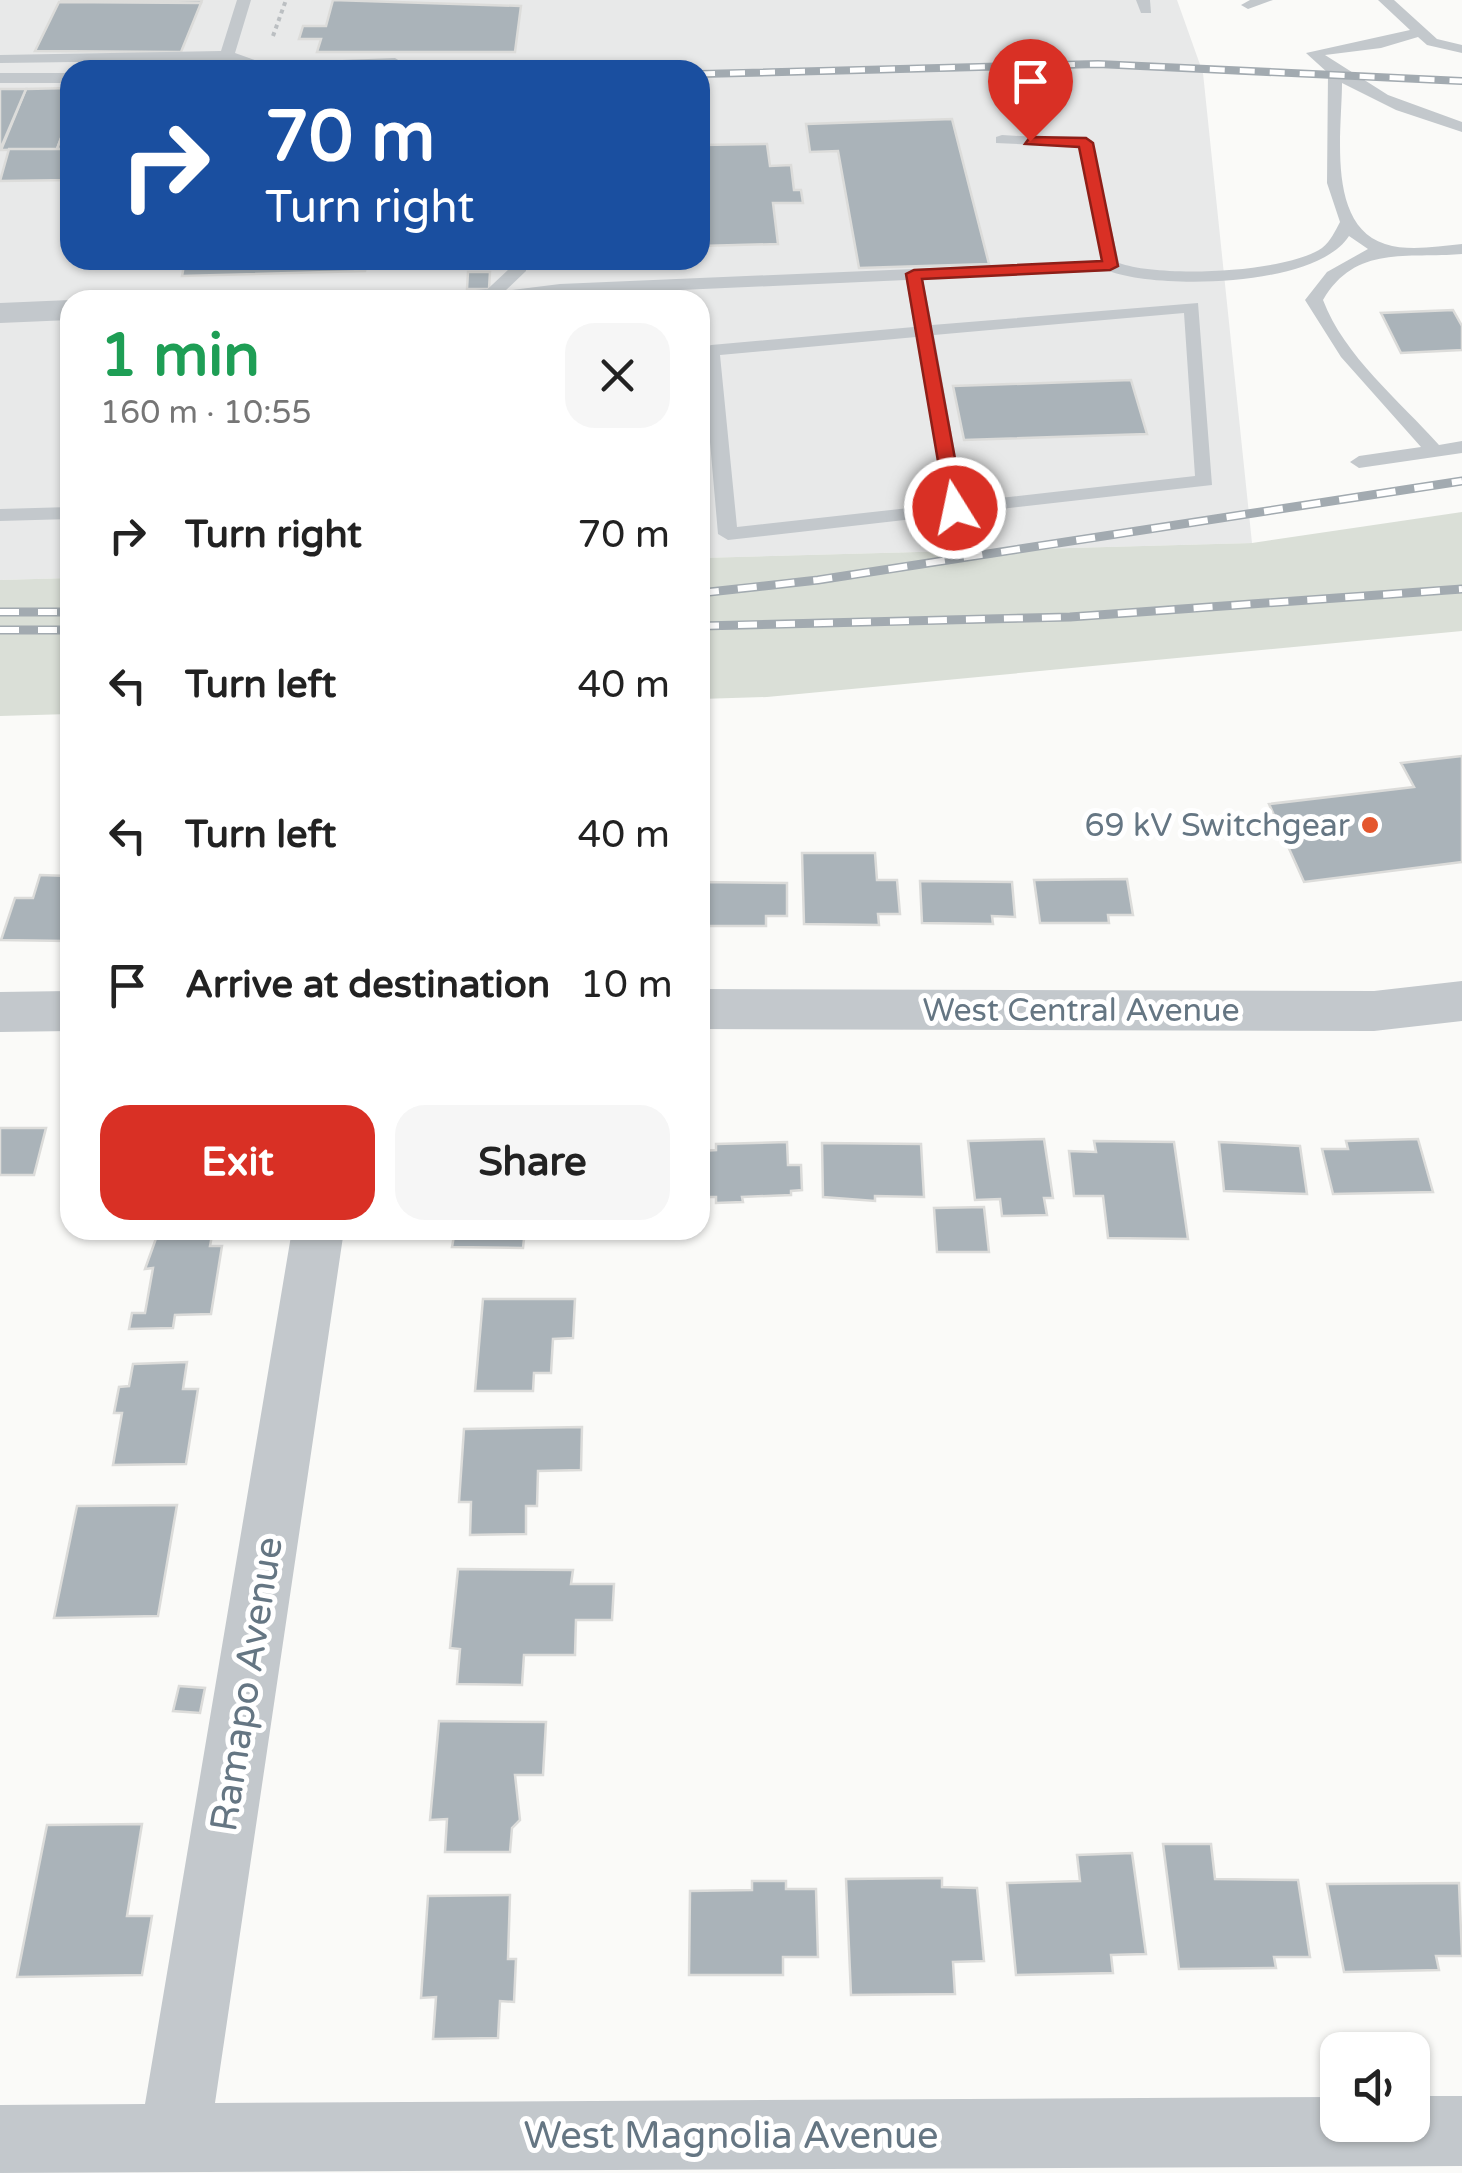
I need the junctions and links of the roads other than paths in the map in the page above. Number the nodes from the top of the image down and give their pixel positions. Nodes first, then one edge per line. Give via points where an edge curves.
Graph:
1 (244, 0) edge
2 (1266, 0) edge
3 (1385, 0) edge
4 (1248, 4) dead end
5 (1420, 31) junction
6 (1462, 48) edge
7 (226, 55) junction
8 (0, 59) edge
9 (239, 60) edge
10 (1335, 73) junction
11 (0, 78) edge
12 (60, 78) edge
13 (1462, 128) edge
14 (1002, 140) dead end
15 (1348, 222) junction
16 (1462, 249) edge
17 (1379, 251) junction
18 (1110, 266) junction
19 (517, 270) edge
20 (656, 270) edge
21 (914, 274) junction
22 (658, 285) junction
23 (496, 290) edge
24 (553, 290) edge
25 (60, 310) edge
26 (0, 313) edge
27 (924, 331) junction
28 (1462, 447) edge
29 (1436, 451) junction
30 (1360, 462) dead end
31 (955, 508) junction
32 (60, 513) edge
33 (0, 514) edge
34 (1462, 1001) edge
35 (710, 1009) edge
36 (60, 1011) edge
37 (0, 1012) edge
38 (316, 1240) edge
39 (1462, 2131) edge
40 (174, 2139) junction
41 (0, 2140) edge

1 - 7 lane
2 - 4 lane
3 - 5 lane
5 - 6 lane via 1441,46
5 - 10 lane via 1313,53
7 - 8 lane
7 - 9 lane
10 - 13 lane via 1385,102
10 - 15 lane via 1333,186
11 - 12 lane
14 - 18 lane via 1086,143
15 - 17 lane via 1361,242
15 - 18 lane via 1330,250 1293,263 1135,275
16 - 17 lane
17 - 29 lane via 1324,282 1315,308
18 - 21 lane
19 - 23 lane
20 - 22 lane
21 - 22 lane
21 - 27 lane
22 - 24 lane
25 - 26 street
27 - 31 lane
27 - 31 lane via 711,350 728,534
27 - 31 lane via 1192,306 1205,481
28 - 29 lane
29 - 30 lane
32 - 33 lane
34 - 35 street, West Central Avenue via 1374,1011
36 - 37 street
38 - 40 street, Ramapo Avenue
39 - 40 street, West Magnolia Avenue
40 - 41 street, West Magnolia Avenue

